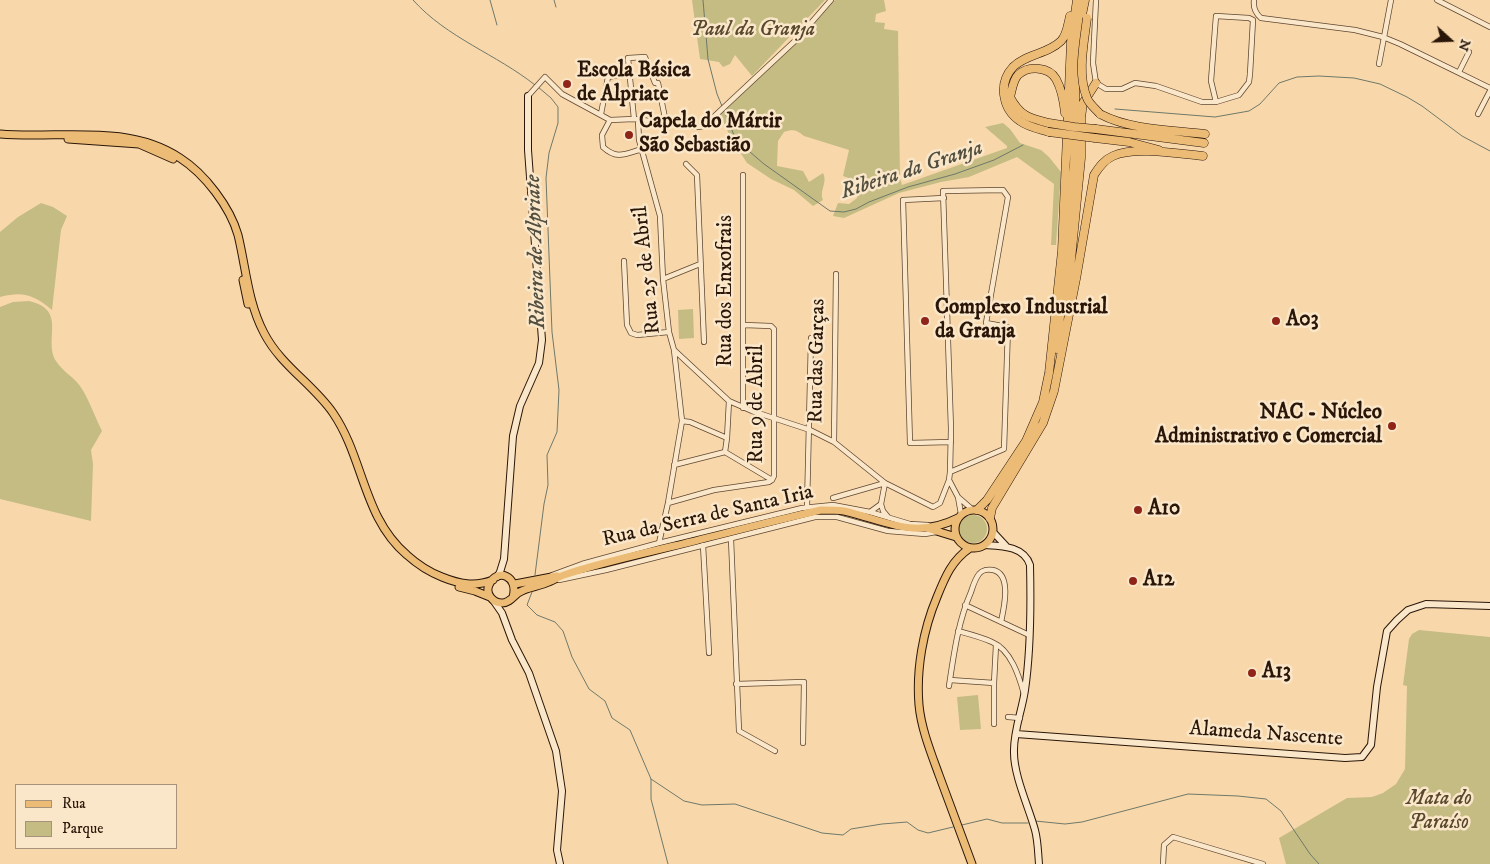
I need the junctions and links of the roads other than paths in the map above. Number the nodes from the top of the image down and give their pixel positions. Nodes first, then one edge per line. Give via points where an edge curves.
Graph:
1 (831, 0) edge
2 (1076, 0) edge
3 (1085, 0) edge
4 (1090, 0) edge
5 (1096, 0) edge
6 (1254, 0) edge
7 (1392, 0) edge
8 (1437, 0) edge
9 (1490, 27) edge
10 (1383, 37) junction
11 (1469, 52) dead end
12 (1379, 64) dead end
13 (1459, 72) junction
14 (629, 73) junction
15 (1096, 83) junction
16 (1490, 89) edge
17 (531, 93) joint
18 (631, 93) junction
19 (604, 96) junction
20 (1216, 102) junction
21 (601, 114) junction
22 (1478, 114) dead end
23 (636, 119) junction
24 (610, 120) junction
25 (666, 123) junction
26 (0, 135) edge
27 (642, 149) junction
28 (1067, 153) junction
29 (1166, 153) junction
30 (1203, 156) dead end
31 (686, 164) dead end
32 (743, 174) dead end
33 (944, 198) junction
34 (624, 261) dead end
35 (700, 264) junction
36 (836, 274) dead end
37 (662, 279) junction
38 (744, 325) junction
39 (669, 332) junction
40 (811, 338) dead end
41 (704, 342) dead end
42 (674, 350) junction
43 (1061, 352) junction
44 (729, 401) junction
45 (744, 408) junction
46 (774, 417) junction
47 (682, 422) junction
48 (810, 430) junction
49 (727, 438) junction
50 (834, 442) junction
51 (950, 442) junction
52 (1032, 444) junction
53 (725, 452) junction
54 (674, 465) junction
55 (950, 472) junction
56 (772, 480) junction
57 (949, 480) junction
58 (885, 483) junction
59 (958, 497) junction
60 (833, 498) dead end
61 (668, 503) junction
62 (881, 504) junction
63 (807, 507) junction
64 (975, 510) junction
65 (870, 512) junction
66 (959, 516) junction
67 (888, 518) junction
68 (990, 518) junction
69 (935, 529) junction
70 (993, 532) junction
71 (731, 539) junction
72 (957, 539) junction
73 (659, 543) junction
74 (985, 545) junction
75 (703, 546) junction
76 (1007, 547) junction
77 (970, 548) junction
78 (504, 559) junction
79 (955, 559) junction
80 (495, 578) junction
81 (509, 578) junction
82 (546, 580) junction
83 (451, 583) junction
84 (515, 584) junction
85 (492, 598) junction
86 (511, 599) junction
87 (965, 606) junction
88 (1490, 606) edge
89 (505, 620) junction
90 (1001, 622) junction
91 (958, 631) junction
92 (1029, 635) junction
93 (996, 645) junction
94 (710, 653) dead end
95 (994, 683) junction
96 (736, 684) junction
97 (1024, 697) junction
98 (1008, 717) dead end
99 (1020, 718) junction
100 (994, 724) dead end
101 (1016, 734) junction
102 (803, 743) dead end
103 (775, 751) dead end
104 (560, 864) edge
105 (972, 864) edge
106 (1039, 864) edge
107 (1163, 864) edge
108 (1263, 864) edge

1 - 25 street via 797,38 704,126
2 - 28 highway via 1071,42
2 - 29 highway, bridge via 1062,40 1013,67 1006,76 1004,98 1008,109 1027,125 1049,132 1129,142
3 - 52 highway via 1076,44 1074,166 1056,361 1052,389
4 - 28 highway, bridge via 1082,78 1087,99 1100,114 1113,121 1205,138 1074,128 1049,123 1024,116 1010,97 1018,75 1039,68 1056,80 1064,108
5 - 15 street via 1093,63
6 - 10 street via 1253,7 1261,18 1356,30
7 - 10 street
8 - 9 street
10 - 12 street
10 - 13 street
11 - 13 street
13 - 16 street
14 - 18 street, Rua 25 de Abril
14 - 19 street via 608,77
14 - 25 street, Rua 25 de Abril via 628,58 645,57 655,83 658,83
15 - 20 street via 1106,89 1122,89 1135,83 1156,86 1202,102
15 - 43 highway via 1083,103 1081,118 1081,158
16 - 22 street
17 - 21 street via 546,78 562,94
17 - 78 street via 528,150 542,340 539,362 520,406 513,436
18 - 19 street
18 - 23 street, Rua 25 de Abril
19 - 21 street
20 - 20 street via 1239,95 1249,82 1253,20 1249,18 1216,16 1211,81
21 - 24 street
23 - 24 street
23 - 25 street
23 - 27 street, Rua 25 de Abril
24 - 27 street via 602,135 602,147 618,156
26 - 83 main road via 79,134 134,138 181,158 207,180 237,233 257,318 264,334 280,358 324,402 340,425 383,530 412,560
27 - 37 street, Rua 25 de Abril via 660,216
28 - 64 highway via 1061,261 1043,402 1026,442 987,500
29 - 30 highway
29 - 43 highway via 1129,152 1113,156 1101,164 1094,175
31 - 35 street via 697,175
32 - 38 street, Rua dos Enxofrais
33 - 51 street
33 - 51 street via 903,200 903,210 910,443
33 - 55 street via 944,191 1003,190 1008,197 986,323 1008,327 1004,449
34 - 39 street via 627,326 631,333
35 - 37 street
35 - 41 street
36 - 50 street, Rua das Garças
37 - 39 street, Rua 25 de Abril
38 - 45 street, Rua dos Enxofrais
38 - 46 street, Rua 9 de Abril via 771,326 774,329
39 - 42 street, Rua 25 de Abril
40 - 48 street
42 - 44 street, Rua 25 de Abril
42 - 47 street
43 - 52 highway via 1044,424
44 - 45 street, Rua 25 de Abril
44 - 49 street
45 - 46 street, Rua 25 de Abril
46 - 48 street, Rua 25 de Abril
46 - 56 street, Rua 9 de Abril
47 - 49 street via 690,422
47 - 54 street
48 - 50 street, Rua 25 de Abril
48 - 63 street
49 - 53 street
50 - 58 street, Rua 25 de Abril
51 - 55 street
52 - 68 highway via 992,508
53 - 54 street
53 - 56 street
54 - 61 street
55 - 57 street
56 - 61 street via 714,490
57 - 58 street, Rua 25 de Abril via 940,502 932,507
57 - 59 street
58 - 60 street
58 - 62 street
59 - 64 street
59 - 66 street
61 - 73 street
62 - 65 street
62 - 67 street
63 - 65 street, Rua da Serra de Santa Iria via 833,505
63 - 73 street, Rua da Serra de Santa Iria
64 - 66 main road
64 - 68 main road
65 - 67 street, Rua da Serra de Santa Iria
66 - 69 main road
66 - 72 main road via 955,524
67 - 69 street, Rua da Serra de Santa Iria
68 - 70 main road
69 - 71 street, Rua da Serra de Santa Iria via 925,534 888,532 837,517 815,517
69 - 72 main road
69 - 82 main road via 903,528 842,511 821,510
70 - 74 main road
70 - 76 street
71 - 75 street, Rua da Serra de Santa Iria
71 - 96 street
72 - 77 main road
72 - 79 main road
73 - 82 street, Rua da Serra de Santa Iria via 582,564
74 - 76 street
74 - 77 main road
75 - 82 street, Rua da Serra de Santa Iria
75 - 94 street
76 - 92 street via 1028,557
77 - 79 main road
78 - 80 street
78 - 81 street
79 - 105 main road via 931,611 921,653 919,706 933,758
80 - 81 main road
80 - 83 main road via 474,585
80 - 85 main road via 488,588
81 - 84 main road
82 - 84 main road
82 - 86 main road
83 - 85 main road
84 - 86 main road
85 - 86 main road via 503,603
85 - 89 street
86 - 89 street
87 - 90 street
87 - 90 street via 980,572 1000,572 1005,580
87 - 91 street
88 - 101 street, Alameda Nascente via 1426,604 1408,610 1387,631 1376,687 1371,745 1362,757
89 - 104 street via 529,673 556,752 562,791 557,850
90 - 92 street
91 - 93 street
91 - 95 street via 950,683
92 - 97 street
93 - 95 street
93 - 97 street via 1018,674
95 - 100 street
96 - 102 street via 804,682
96 - 103 street via 739,731
97 - 99 street
98 - 99 street
99 - 101 street
101 - 106 street via 1014,756 1036,831
107 - 108 street via 1164,845 1171,837

